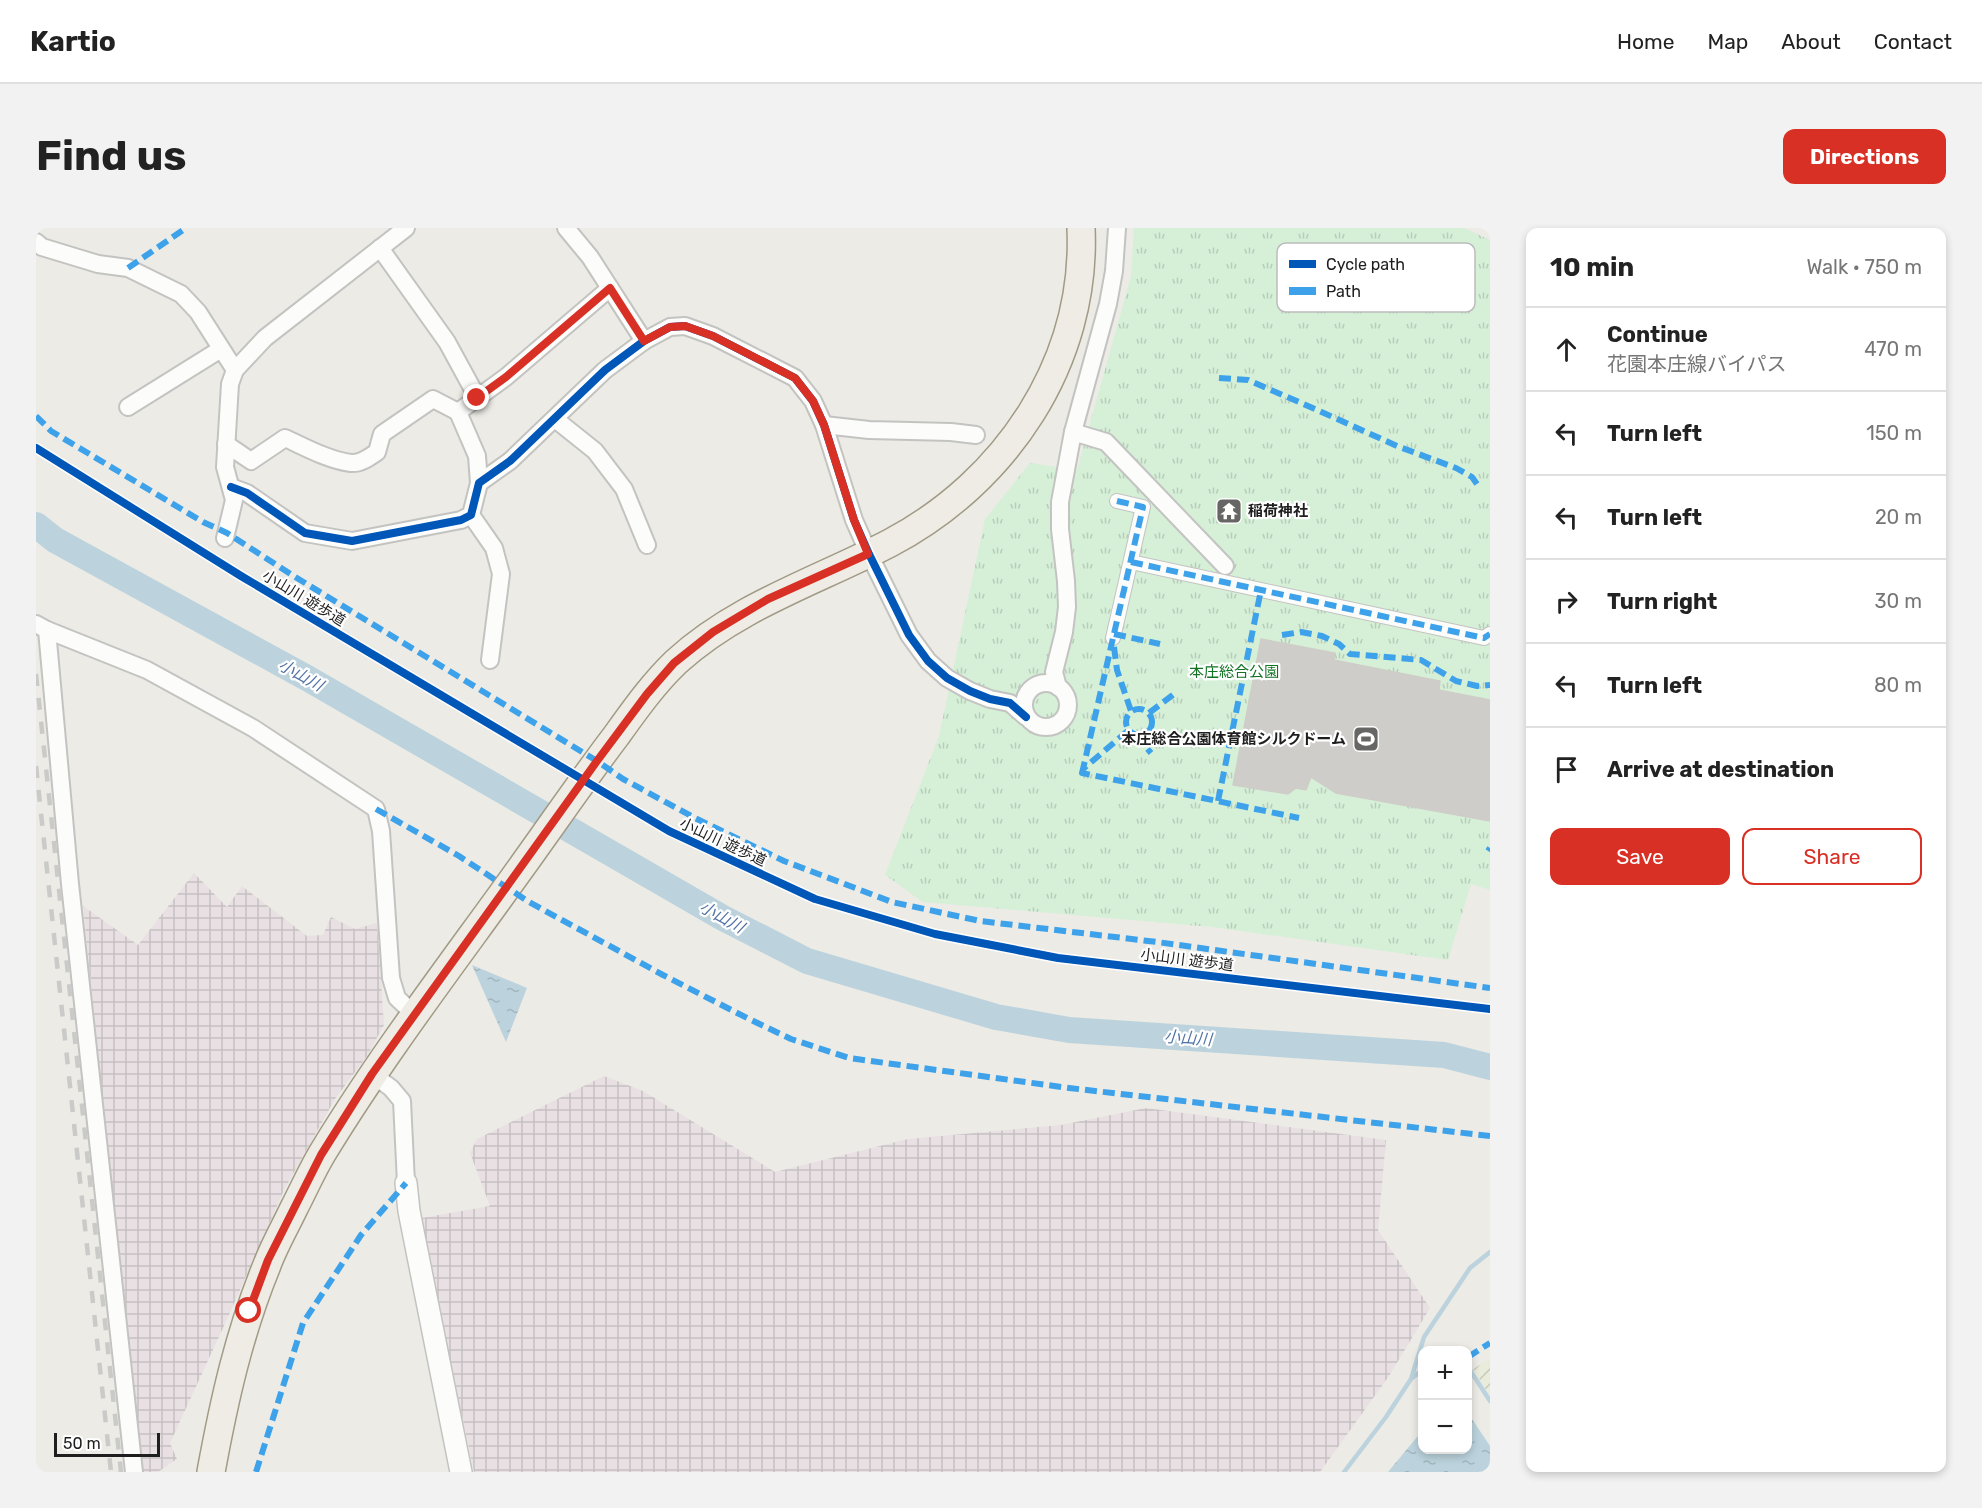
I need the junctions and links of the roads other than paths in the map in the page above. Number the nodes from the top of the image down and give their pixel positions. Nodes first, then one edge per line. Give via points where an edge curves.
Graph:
1 (406, 228) edge
2 (566, 228) edge
3 (1081, 228) edge
4 (1117, 228) edge
5 (36, 242) edge
6 (380, 248) junction
7 (610, 288) junction
8 (644, 341) junction
9 (221, 349) junction
10 (235, 370) junction
11 (477, 398) junction
12 (128, 407) dead end
13 (458, 412) junction
14 (555, 419) junction
15 (824, 425) junction
16 (1073, 432) junction
17 (976, 435) dead end
18 (226, 444) junction
19 (479, 483) junction
20 (231, 487) junction
21 (1116, 501) dead end
22 (471, 514) junction
23 (225, 538) dead end
24 (647, 545) dead end
25 (868, 554) junction
26 (1131, 562) junction
27 (1225, 566) dead end
28 (41, 627) edge
29 (1490, 634) edge
30 (1113, 638) dead end
31 (490, 660) dead end
32 (1052, 680) junction
33 (1026, 694) junction
34 (1010, 703) junction
35 (1026, 717) junction
36 (415, 1015) junction
37 (372, 1074) junction
38 (406, 1184) joint
39 (134, 1472) edge
40 (211, 1472) edge
41 (461, 1472) edge

1 - 6 street
2 - 7 street
3 - 25 main road via 1076,301 1065,346 1039,402 1008,448 973,486 934,517
4 - 16 street via 1108,304
5 - 9 street via 98,264 128,268 181,294 198,312
6 - 10 street via 265,338
6 - 11 street via 447,342
7 - 8 street
7 - 11 street
8 - 14 street via 605,370
8 - 15 street via 670,327 685,326 713,336 795,378 813,401
9 - 10 street
9 - 12 street
10 - 18 street via 230,384
11 - 13 street
13 - 18 street via 433,399 382,434 377,453 353,463 285,438 251,461
13 - 19 street via 477,456
14 - 19 street via 510,461
14 - 24 street via 595,451 624,489
15 - 17 street
15 - 25 street
16 - 27 street via 1106,442
16 - 32 street via 1060,502 1067,607
18 - 20 street via 225,467
19 - 22 street
20 - 22 street via 247,493 304,533 352,541 461,520
20 - 23 street via 234,500
21 - 26 street via 1143,507
22 - 31 street via 494,548 501,574
25 - 34 street via 909,635 928,661 970,691
25 - 36 main road via 768,599 713,632 674,663 594,765
26 - 29 street via 1484,638
26 - 30 street
28 - 36 street via 157,675 253,728 376,809 381,831 391,978 397,998
28 - 39 street
32 - 33 street
32 - 35 street via 1067,698 1065,718 1045,728
33 - 34 street
33 - 35 street
34 - 35 street
36 - 37 main road
37 - 38 street via 402,1101
37 - 40 main road via 321,1155 268,1260 228,1384
38 - 41 street

